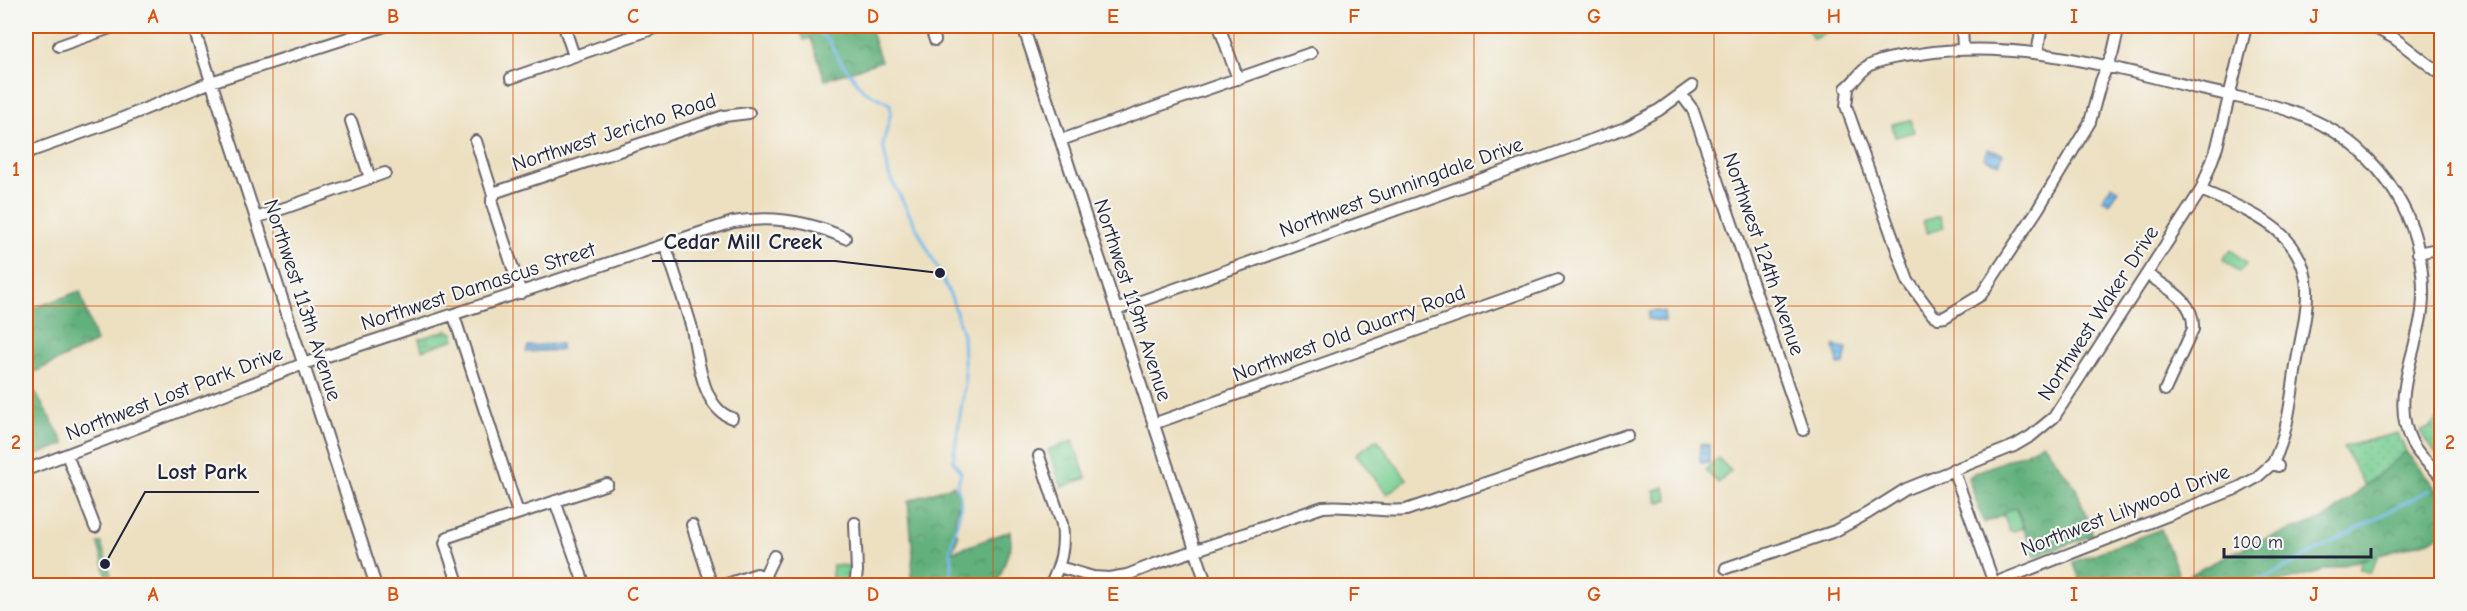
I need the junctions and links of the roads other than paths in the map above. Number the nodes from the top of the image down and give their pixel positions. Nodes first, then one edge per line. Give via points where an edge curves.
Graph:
1 (116, 26) edge
2 (193, 26) edge
3 (385, 26) edge
4 (564, 26) edge
5 (661, 26) edge
6 (930, 26) edge
7 (1023, 26) edge
8 (1219, 26) edge
9 (1962, 26) edge
10 (2042, 26) edge
11 (2119, 26) edge
12 (2246, 26) edge
13 (2372, 26) edge
14 (935, 40) dead end
15 (59, 46) dead end
16 (1963, 49) junction
17 (2037, 52) junction
18 (1311, 53) dead end
19 (574, 56) junction
20 (2107, 66) junction
21 (2442, 75) edge
22 (511, 78) dead end
23 (1238, 79) junction
24 (211, 82) junction
25 (1692, 86) dead end
26 (1681, 94) junction
27 (2230, 96) junction
28 (749, 113) dead end
29 (351, 121) dead end
30 (1060, 140) junction
31 (476, 141) dead end
32 (26, 153) edge
33 (385, 173) dead end
34 (370, 178) junction
35 (2201, 190) junction
36 (493, 195) junction
37 (256, 218) junction
38 (845, 238) dead end
39 (665, 245) junction
40 (2442, 248) edge
41 (2418, 253) junction
42 (2147, 274) junction
43 (1558, 280) dead end
44 (521, 293) junction
45 (1116, 310) junction
46 (454, 316) junction
47 (303, 364) junction
48 (2165, 390) dead end
49 (732, 418) dead end
50 (1153, 424) junction
51 (1803, 430) dead end
52 (1627, 435) dead end
53 (67, 455) junction
54 (1039, 456) dead end
55 (1953, 469) junction
56 (26, 470) edge
57 (2442, 477) edge
58 (607, 484) dead end
59 (555, 501) junction
60 (518, 513) junction
61 (855, 523) dead end
62 (692, 525) dead end
63 (95, 527) dead end
64 (1195, 550) junction
65 (774, 556) dead end
66 (1059, 567) junction
67 (1726, 568) dead end
68 (767, 581) edge
69 (1992, 584) edge
70 (376, 585) edge
71 (459, 585) edge
72 (585, 585) edge
73 (712, 585) edge
74 (721, 585) edge
75 (855, 585) edge
76 (1050, 585) edge
77 (1207, 585) edge

1 - 15 street
2 - 24 street, Northwest 113th Avenue
3 - 24 street
4 - 19 street
5 - 19 street
6 - 14 street
7 - 30 street, Northwest 119th Avenue
8 - 23 street
9 - 16 street
10 - 17 street
11 - 20 street
12 - 27 street, Northwest Waker Drive
13 - 21 street
16 - 17 street
16 - 20 street via 1878,61 1863,69 1847,89 1846,106 1908,281 1938,318 1973,301 1987,287 2090,122
17 - 20 street
18 - 23 street
19 - 22 street
20 - 27 street
23 - 30 street
24 - 32 street
24 - 37 street, Northwest 113th Avenue
25 - 26 street, Northwest Sunningdale Drive
26 - 45 street, Northwest Sunningdale Drive via 1625,128
26 - 51 street, Northwest 124th Avenue via 1693,110
27 - 35 street, Northwest Waker Drive
27 - 41 street via 2293,112 2323,125 2351,144 2376,166 2403,206
28 - 36 street, Northwest Jericho Road via 724,116 500,189
29 - 34 street
30 - 45 street, Northwest 119th Avenue
31 - 36 street, Northwest Jericho Road
33 - 34 street
34 - 37 street
35 - 42 street, Northwest Waker Drive
35 - 69 street, Northwest Lilywood Drive via 2275,226 2293,247 2304,271 2306,305 2276,464 2238,488
36 - 44 street, Northwest Jericho Road via 492,204
37 - 47 street, Northwest 113th Avenue
38 - 39 street, Northwest Damascus Street via 801,222 748,220
39 - 44 street, Northwest Damascus Street
39 - 49 street via 707,389 719,411
40 - 41 street
41 - 57 street via 2422,308 2404,386 2403,408 2412,444
42 - 48 street via 2188,304 2194,321
42 - 55 street, Northwest Waker Drive via 2054,417 2014,446
43 - 50 street, Northwest Old Quarry Road
44 - 46 street, Northwest Damascus Street
45 - 50 street, Northwest 119th Avenue
46 - 47 street, Northwest Damascus Street
46 - 60 street
47 - 53 street, Northwest Lost Park Drive
47 - 70 street, Northwest 113th Avenue
50 - 64 street, Northwest 119th Avenue
52 - 64 street via 1406,510 1323,507
53 - 56 street, Northwest Lost Park Drive
53 - 63 street
54 - 66 street via 1062,524 1064,543
55 - 67 street, Northwest Waker Drive via 1906,489 1835,531
55 - 69 street
58 - 59 street
59 - 60 street
59 - 72 street
60 - 71 street via 452,534 445,540
61 - 75 street
62 - 73 street
64 - 66 street via 1120,577 1093,577
64 - 77 street, Northwest 119th Avenue
65 - 68 street
66 - 76 street
68 - 74 street via 752,575

